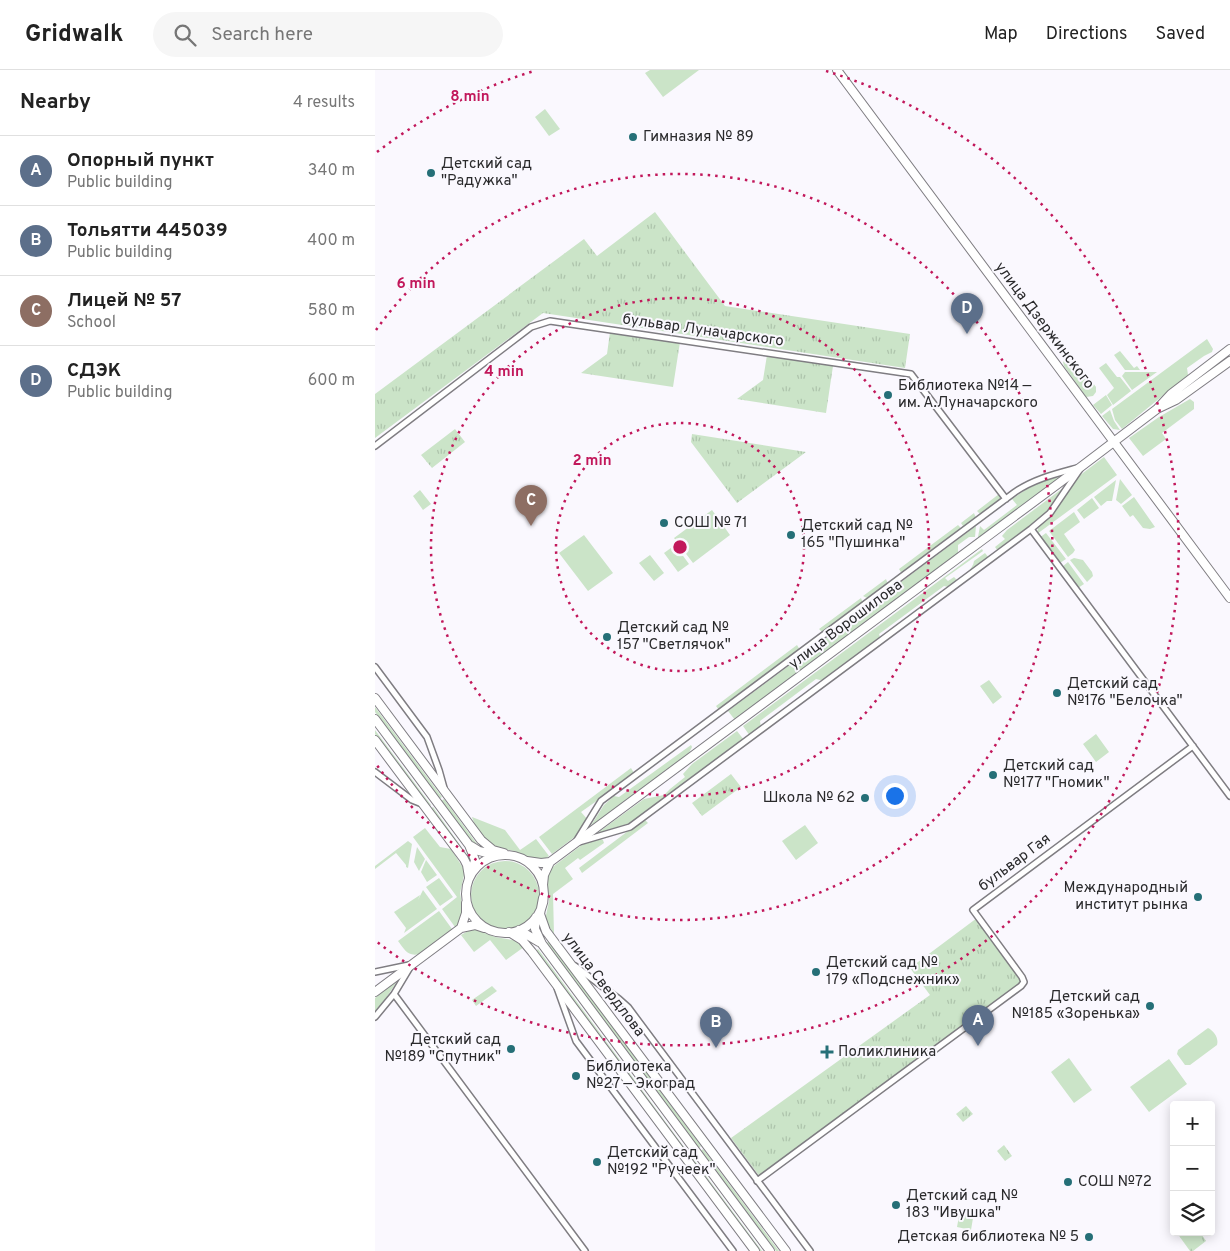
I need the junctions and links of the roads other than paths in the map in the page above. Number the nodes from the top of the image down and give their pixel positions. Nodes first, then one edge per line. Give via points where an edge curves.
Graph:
1 (837, 70) edge
2 (1230, 349) edge
3 (1230, 361) edge
4 (1157, 409) junction
5 (1114, 442) junction
6 (375, 446) edge
7 (1082, 466) junction
8 (1006, 499) junction
9 (1031, 529) junction
10 (1230, 598) edge
11 (375, 667) edge
12 (375, 698) edge
13 (375, 719) edge
14 (375, 740) edge
15 (1193, 746) junction
16 (375, 772) edge
17 (444, 791) junction
18 (1230, 796) edge
19 (423, 805) junction
20 (575, 843) junction
21 (469, 845) junction
22 (508, 855) junction
23 (498, 856) junction
24 (522, 859) junction
25 (550, 862) junction
26 (470, 875) junction
27 (543, 885) junction
28 (543, 898) junction
29 (466, 900) junction
30 (536, 917) junction
31 (461, 928) junction
32 (489, 929) junction
33 (519, 930) junction
34 (509, 932) junction
35 (542, 944) junction
36 (568, 961) junction
37 (411, 965) junction
38 (376, 970) edge
39 (554, 981) junction
40 (375, 992) edge
41 (394, 994) junction
42 (375, 1018) edge
43 (757, 1181) junction
44 (585, 1251) edge
45 (733, 1251) edge
46 (755, 1251) edge
47 (770, 1251) edge
48 (786, 1251) edge
49 (810, 1251) edge

1 - 5 main road, улица Дзержинского
2 - 4 main road, улица Ворошилова via 1171,394
3 - 4 main road, улица Ворошилова via 1176,400
4 - 5 main road, улица Ворошилова
5 - 7 main road, улица Ворошилова
5 - 10 main road, улица Дзержинского
6 - 8 street, бульвар Луначарского via 531,327 550,322 911,374
7 - 8 street via 1027,484
7 - 9 street via 1055,508
7 - 20 main road, улица Ворошилова
8 - 20 street via 601,801
9 - 15 street
9 - 20 street via 630,827
11 - 17 street via 427,737
12 - 17 main road
13 - 21 main road
14 - 19 main road
15 - 18 street
15 - 43 street, бульвар Гая via 973,910 1022,977 1021,986
16 - 19 street
17 - 22 main road via 481,840 493,850
19 - 26 main road via 464,859
20 - 25 main road, улица Ворошилова
21 - 23 main road
21 - 26 main road via 475,860
22 - 23 main road
22 - 24 main road
23 - 26 main road via 487,859
24 - 25 main road
24 - 27 main road via 537,872
25 - 27 main road
26 - 29 main road
27 - 28 main road
28 - 30 main road
28 - 36 main road, улица Свердлова via 540,914 546,931
29 - 31 main road
29 - 32 main road via 475,918
30 - 33 main road
30 - 35 main road, улица Свердлова via 535,930
31 - 32 main road via 475,925
31 - 37 main road
32 - 34 main road
33 - 34 main road
33 - 35 main road, улица Свердлова
34 - 39 main road via 522,940
35 - 47 main road, улица Свердлова
36 - 43 street via 628,1007
36 - 48 main road, улица Свердлова
37 - 38 street
37 - 40 main road
37 - 41 street
39 - 45 street via 576,1041
39 - 46 main road
41 - 42 street
41 - 44 street
43 - 49 street

